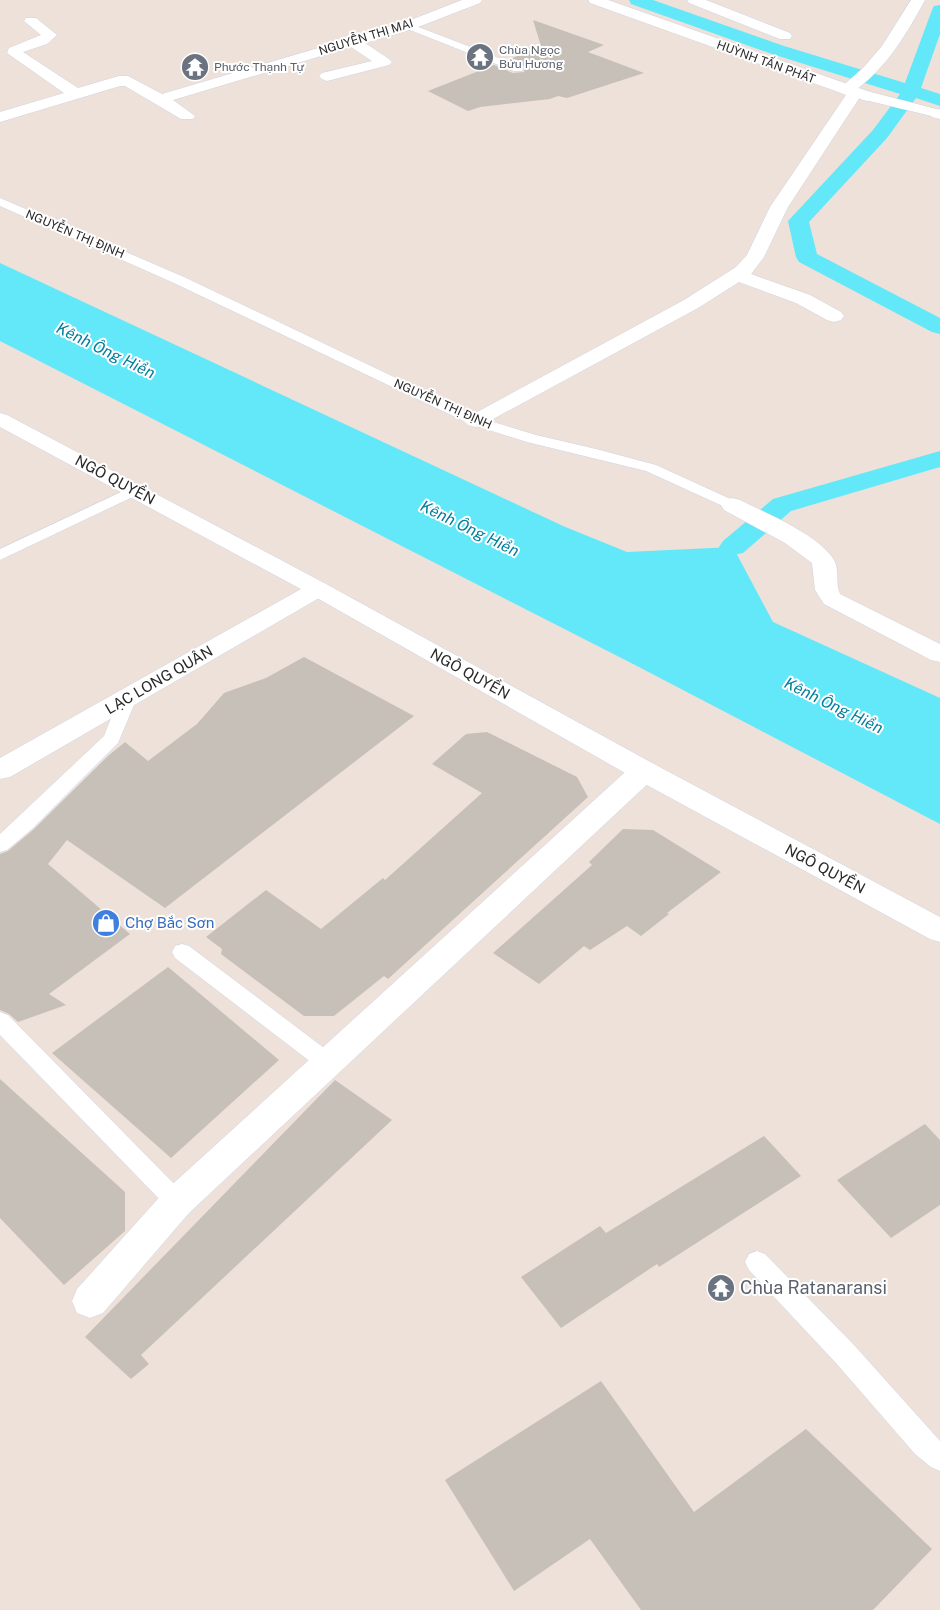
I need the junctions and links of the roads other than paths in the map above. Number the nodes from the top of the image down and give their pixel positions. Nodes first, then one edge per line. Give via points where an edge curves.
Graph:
1 (475, 0) edge
2 (595, 0) edge
3 (694, 0) edge
4 (918, 0) edge
5 (32, 21) dead end
6 (408, 26) junction
7 (785, 36) dead end
8 (353, 42) junction
9 (518, 69) dead end
10 (327, 76) dead end
11 (855, 91) junction
12 (76, 94) junction
13 (160, 99) junction
14 (939, 114) edge
15 (187, 116) dead end
16 (0, 117) edge
17 (0, 202) edge
18 (737, 275) junction
19 (834, 316) dead end
20 (0, 419) edge
21 (475, 421) junction
22 (136, 490) junction
23 (732, 505) joint
24 (0, 555) edge
25 (318, 589) junction
26 (940, 654) edge
27 (128, 698) junction
28 (0, 770) edge
29 (644, 771) junction
30 (0, 844) edge
31 (940, 931) edge
32 (182, 952) dead end
33 (0, 1021) edge
34 (328, 1063) junction
35 (177, 1202) junction
36 (757, 1262) dead end
37 (90, 1301) dead end
38 (940, 1458) edge

1 - 6 street, NGUYỄN THỊ MAI
2 - 11 street, HUỲNH TẤN PHÁT
3 - 7 street
4 - 11 street via 898,37
5 - 12 street via 50,35 14,53
6 - 8 street, NGUYỄN THỊ MAI
6 - 9 lane
8 - 10 street via 384,62
8 - 13 street, NGUYỄN THỊ MAI
11 - 14 street, HUỲNH TẤN PHÁT
11 - 18 street via 779,206 755,257
12 - 13 street via 128,81
12 - 16 street
13 - 15 street
17 - 21 lane, NGUYỄN THỊ ĐỊNH via 179,280
18 - 19 street via 803,300
18 - 21 street via 691,304
20 - 22 street, NGÔ QUYỀN
21 - 23 lane, NGUYỄN THỊ ĐỊNH via 532,439 650,468
22 - 24 lane
22 - 25 street, NGÔ QUYỀN
23 - 26 street, NGUYỄN THỊ ĐỊNH via 816,554 823,561 826,590 832,599
25 - 27 street, LẠC LONG QUÂN
25 - 29 street, NGÔ QUYỀN
27 - 28 street, LẠC LONG QUÂN
27 - 30 lane via 112,739 25,824
29 - 31 street, NGÔ QUYỀN
29 - 34 street
32 - 34 lane
33 - 35 lane
34 - 35 street
35 - 37 street
36 - 38 lane via 845,1354 924,1445

